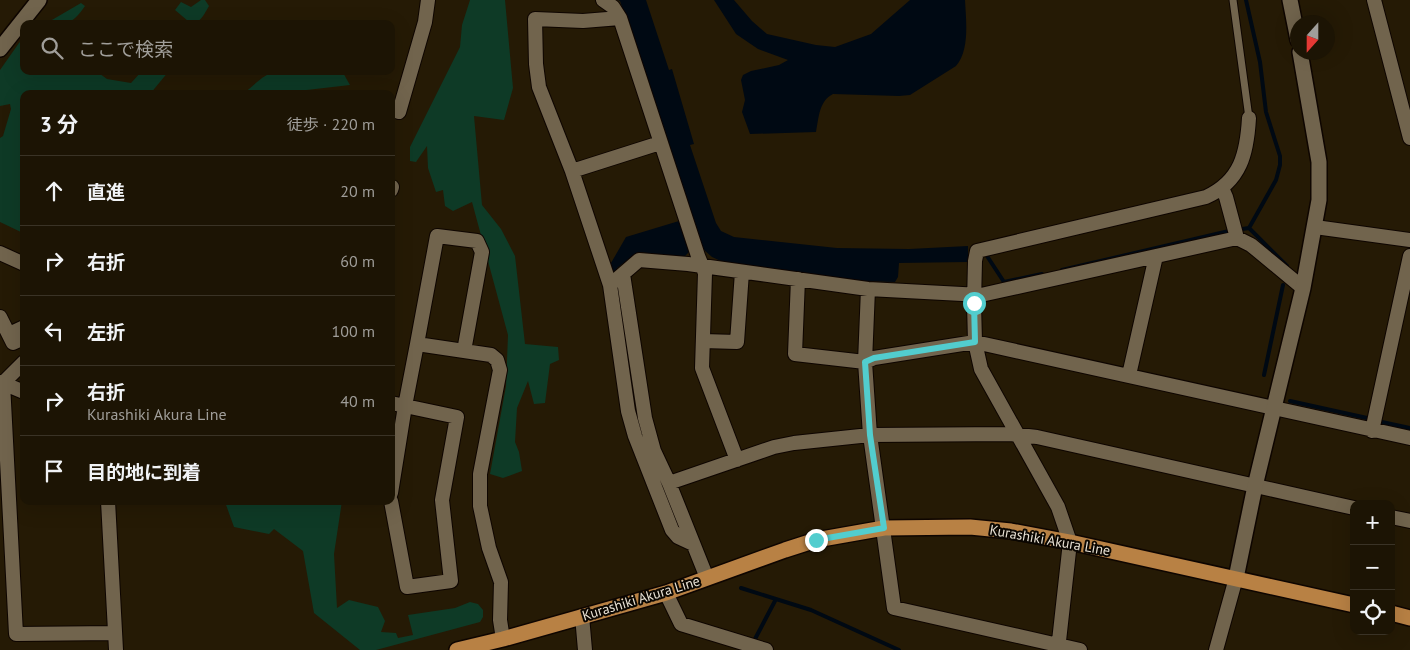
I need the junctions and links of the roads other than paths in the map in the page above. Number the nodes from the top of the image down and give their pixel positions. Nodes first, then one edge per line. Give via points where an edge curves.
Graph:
1 (39, 0) edge
2 (428, 0) edge
3 (603, 0) edge
4 (1233, 0) edge
5 (1290, 0) edge
6 (1374, 0) edge
7 (1293, 15) edge
8 (620, 18) junction
9 (23, 20) edge
10 (20, 23) edge
11 (0, 48) edge
12 (1301, 60) edge
13 (1404, 95) edge
14 (399, 112) dead end
15 (1249, 118) joint
16 (1410, 138) edge
17 (660, 143) junction
18 (572, 171) junction
19 (1222, 188) junction
20 (1315, 227) junction
21 (1236, 232) junction
22 (1410, 240) edge
23 (0, 253) edge
24 (1156, 256) junction
25 (1410, 256) edge
26 (20, 262) edge
27 (702, 266) junction
28 (742, 272) junction
29 (617, 279) junction
30 (798, 279) junction
31 (1303, 288) junction
32 (868, 289) junction
33 (974, 295) junction
34 (0, 317) edge
35 (20, 329) edge
36 (9, 334) junction
37 (20, 340) edge
38 (703, 341) junction
39 (975, 342) junction
40 (417, 344) junction
41 (464, 351) junction
42 (865, 362) junction
43 (20, 365) edge
44 (1129, 375) junction
45 (1, 382) edge
46 (20, 390) edge
47 (398, 404) edge
48 (1274, 408) junction
49 (1372, 431) junction
50 (870, 435) junction
51 (1019, 435) junction
52 (1410, 438) edge
53 (395, 442) edge
54 (737, 460) junction
55 (669, 483) junction
56 (1255, 486) junction
57 (108, 505) edge
58 (392, 505) edge
59 (1350, 507) edge
60 (1395, 518) edge
61 (1410, 521) edge
62 (884, 528) junction
63 (1070, 542) junction
64 (693, 544) junction
65 (707, 578) junction
66 (1236, 578) junction
67 (666, 593) junction
68 (1350, 604) edge
69 (1395, 614) edge
70 (582, 616) junction
71 (1410, 618) edge
72 (115, 633) junction
73 (503, 639) junction
74 (1059, 648) edge
75 (116, 650) edge
76 (458, 650) edge
77 (585, 650) edge
78 (766, 650) edge
79 (1080, 650) edge
80 (1216, 650) edge

1 - 9 street
2 - 14 street via 425,22
3 - 8 street
4 - 15 lane
5 - 7 street
6 - 13 street
8 - 17 street
8 - 18 street via 583,21 535,19 539,86
10 - 11 street
12 - 20 street via 1319,162
13 - 16 street
15 - 19 street via 1245,153 1239,168
17 - 18 street
17 - 27 street
18 - 29 street
19 - 21 street
19 - 33 street via 1206,197 976,256
20 - 22 street
20 - 31 street
21 - 24 street
21 - 31 street
23 - 26 street
24 - 33 street
24 - 44 street
25 - 49 street
27 - 28 street
27 - 29 street via 639,260
27 - 38 street via 705,273
28 - 30 street
28 - 38 street via 737,342
29 - 55 street via 645,418 654,451
29 - 64 street via 628,411 635,436 672,530
30 - 32 street
30 - 42 street via 795,354
31 - 48 street
32 - 33 street
32 - 42 street
33 - 39 street
34 - 36 street
35 - 36 street
36 - 37 street via 13,343
38 - 54 street via 702,368
39 - 42 street via 883,356
39 - 44 street
39 - 51 street via 981,369
40 - 41 street
40 - 41 street via 437,236 477,241 482,252
40 - 47 street
41 - 73 street via 491,355 500,370 480,474 480,506 489,548 501,582
42 - 50 street
43 - 45 street
44 - 48 street
45 - 46 street
45 - 72 street via 16,634
47 - 53 street
47 - 58 street via 457,417 442,500 451,581 407,587
48 - 49 street
48 - 56 street
49 - 52 street
50 - 51 street
50 - 54 street via 782,444
50 - 62 street
51 - 56 street
51 - 63 street via 1058,507
54 - 55 street
55 - 64 street
56 - 59 street
56 - 66 street
57 - 72 street
60 - 61 street
62 - 63 main road, Kurashiki Akura Line via 970,527
62 - 65 main road, Kurashiki Akura Line via 816,540
62 - 74 street via 894,608
63 - 66 main road, Kurashiki Akura Line
63 - 74 street
64 - 65 street
65 - 67 main road, Kurashiki Akura Line
66 - 68 main road, Kurashiki Akura Line
66 - 80 street
67 - 70 main road, Kurashiki Akura Line
67 - 78 street via 681,624
69 - 71 main road
70 - 73 main road, Kurashiki Akura Line
70 - 77 street
72 - 75 street
73 - 76 main road, Kurashiki Akura Line
74 - 79 street

